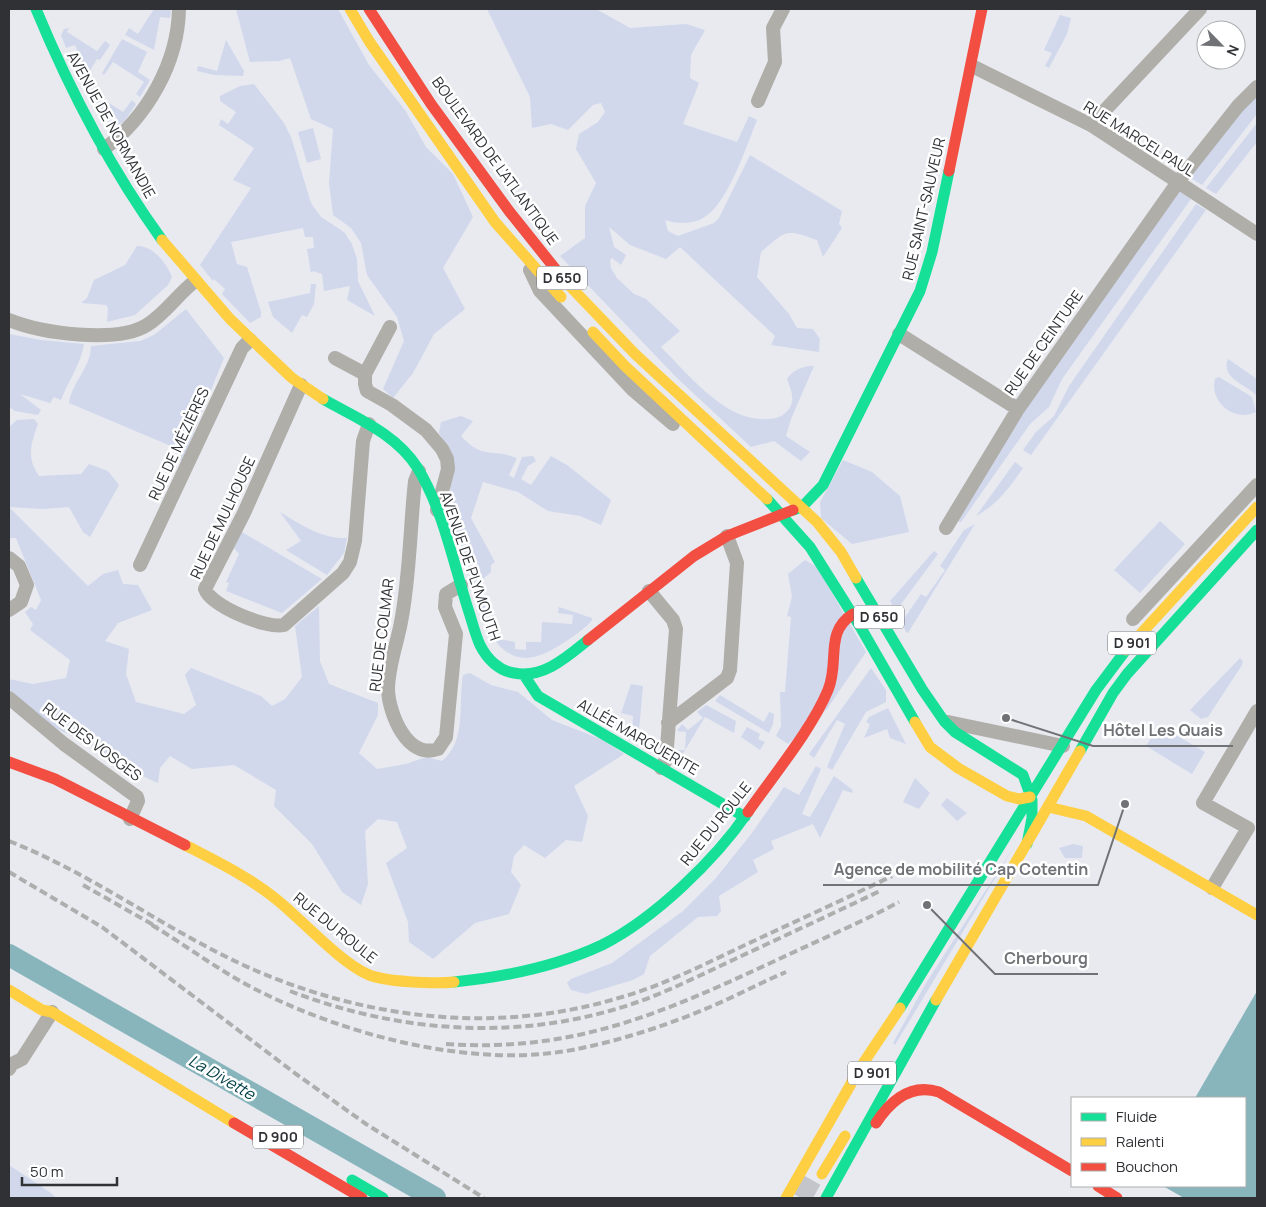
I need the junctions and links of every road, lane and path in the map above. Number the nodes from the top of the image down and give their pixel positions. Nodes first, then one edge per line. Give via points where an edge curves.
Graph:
1 (36, 9) edge
2 (179, 9) edge
3 (350, 9) edge
4 (369, 9) edge
5 (783, 9) edge
6 (982, 9) edge
7 (1200, 9) edge
8 (972, 66) junction
9 (1257, 87) edge
10 (758, 101) dead end
11 (1090, 125) junction
12 (104, 149) junction
13 (1178, 182) junction
14 (1257, 234) edge
15 (525, 258) joint
16 (195, 281) junction
17 (9, 320) edge
18 (390, 327) dead end
19 (900, 334) junction
20 (250, 340) junction
21 (335, 358) dead end
22 (365, 374) junction
23 (301, 385) junction
24 (1018, 408) junction
25 (369, 424) junction
26 (735, 467) joint
27 (420, 471) junction
28 (1257, 485) edge
29 (802, 507) junction
30 (1257, 508) edge
31 (437, 510) junction
32 (782, 515) junction
33 (946, 528) dead end
34 (727, 536) junction
35 (1254, 540) edge
36 (9, 558) edge
37 (140, 565) dead end
38 (461, 585) junction
39 (649, 591) junction
40 (9, 610) edge
41 (853, 614) junction
42 (1133, 619) dead end
43 (524, 675) junction
44 (9, 698) edge
45 (1257, 711) edge
46 (944, 721) junction
47 (668, 723) junction
48 (1063, 746) junction
49 (9, 762) edge
50 (661, 768) junction
51 (1001, 793) junction
52 (1030, 797) junction
53 (1048, 807) junction
54 (744, 817) junction
55 (130, 819) junction
56 (1014, 821) junction
57 (1027, 844) junction
58 (1212, 888) junction
59 (1257, 915) edge
60 (923, 974) junction
61 (9, 977) edge
62 (9, 990) edge
63 (52, 1012) junction
64 (879, 1061) dead end
65 (10, 1065) edge
66 (892, 1076) junction
67 (170, 1082) junction
68 (876, 1083) dead end
69 (846, 1126) dead end
70 (864, 1130) junction
71 (1071, 1170) edge
72 (819, 1173) tunnel mouth
73 (1100, 1187) edge
74 (353, 1196) edge
75 (383, 1198) edge
76 (786, 1198) edge
77 (826, 1198) edge
78 (1117, 1198) edge

1 - 12 main road, AVENUE DE NORMANDIE via 59,68
2 - 12 street via 174,47 156,88 133,124
3 - 15 main road, D 650 via 418,114 495,222
4 - 29 main road, BOULEVARD DE L'ATLANTIQUE / D 650 via 431,104 561,277 635,354
5 - 10 street via 773,28 775,62
6 - 8 main road, RUE SAINT-SAUVEUR
7 - 11 street
8 - 11 street, RUE MARCEL PAUL
8 - 19 main road, RUE SAINT-SAUVEUR via 932,252 920,291
9 - 13 street, RUE DE CEINTURE
11 - 13 street, RUE MARCEL PAUL
12 - 16 main road, AVENUE DE NORMANDIE via 140,209
13 - 14 street, RUE MARCEL PAUL
13 - 24 street, RUE DE CEINTURE
15 - 26 street via 540,291 633,390 711,456
16 - 17 street via 147,325 122,333 61,332
16 - 20 main road, AVENUE DE NORMANDIE
18 - 22 street
19 - 24 street
19 - 29 main road, RUE SAINT-SAUVEUR via 823,485
20 - 23 main road, AVENUE DE PLYMOUTH
20 - 37 street, RUE DE MÉZIÈRES via 242,348
21 - 22 street
22 - 31 street via 368,391 426,430 442,449 448,469
23 - 25 main road, AVENUE DE PLYMOUTH
23 - 25 street, RUE DE MULHOUSE via 244,512 205,589 213,601 255,620 284,625 343,573 354,547 363,441
24 - 33 street, RUE DE CEINTURE
25 - 27 main road, AVENUE DE PLYMOUTH via 400,446
26 - 32 main road, D 650
27 - 31 main road, AVENUE DE PLYMOUTH
27 - 38 street, RUE DE COLMAR via 415,481 401,621 388,688 390,706 400,730 409,741 427,750 438,748 446,737 456,634 444,600 446,594
28 - 42 street
29 - 32 main road
29 - 46 main road, D 650 via 842,552
30 - 48 main road, D 901 via 1118,660
31 - 38 main road, AVENUE DE PLYMOUTH
32 - 34 main road
32 - 41 main road, D 650 via 810,547
34 - 39 main road via 694,556
34 - 47 street via 737,563 730,670 726,678
35 - 53 main road, D 901 via 1119,684
36 - 40 street via 19,566 27,585 21,602
38 - 43 main road, AVENUE DE PLYMOUTH via 486,657 504,670
39 - 43 main road via 559,663
39 - 47 street via 673,620 676,629
41 - 51 main road, D 650 via 930,747
41 - 54 main road, RUE DU ROULE via 842,621 836,632 833,673 818,711
43 - 50 main road, ALLÉE MARGUERITE via 538,696
44 - 55 street, RUE DES VOSGES via 64,744 137,797
45 - 58 street via 1203,803 1248,828
46 - 48 street
46 - 52 main road, D 650 via 955,732 1023,775 1028,782
47 - 50 street via 666,760
48 - 52 main road, D 901
49 - 55 main road, RUE DU ROULE via 54,779
50 - 54 main road, ALLÉE MARGUERITE
51 - 52 main road, D 650 via 1016,799
51 - 56 main road, D 650 via 1014,808
52 - 53 main road, D 650
52 - 56 main road, D 901
52 - 57 main road via 1033,818
53 - 57 main road, D 901
53 - 58 main road via 1086,816
54 - 55 main road, RUE DU ROULE via 720,847 657,909 603,944 529,971 465,983 432,984 368,975 274,898 216,861
56 - 60 main road, D 901
57 - 66 main road, D 901
58 - 59 main road
60 - 64 main road, D 901 via 917,994
60 - 76 main road, D 901 via 860,1068
61 - 63 main road, D 900 via 37,995
62 - 63 main road, D 900 via 42,1010
63 - 65 street via 22,1060
63 - 67 main road, D 900
66 - 68 main road, D 901
66 - 70 main road, D 901
67 - 74 main road, D 900
67 - 75 main road, D 900 via 192,1088
69 - 72 main road
70 - 71 main road via 874,1125 890,1102 914,1091 930,1089
70 - 77 main road, D 901
73 - 78 main road

